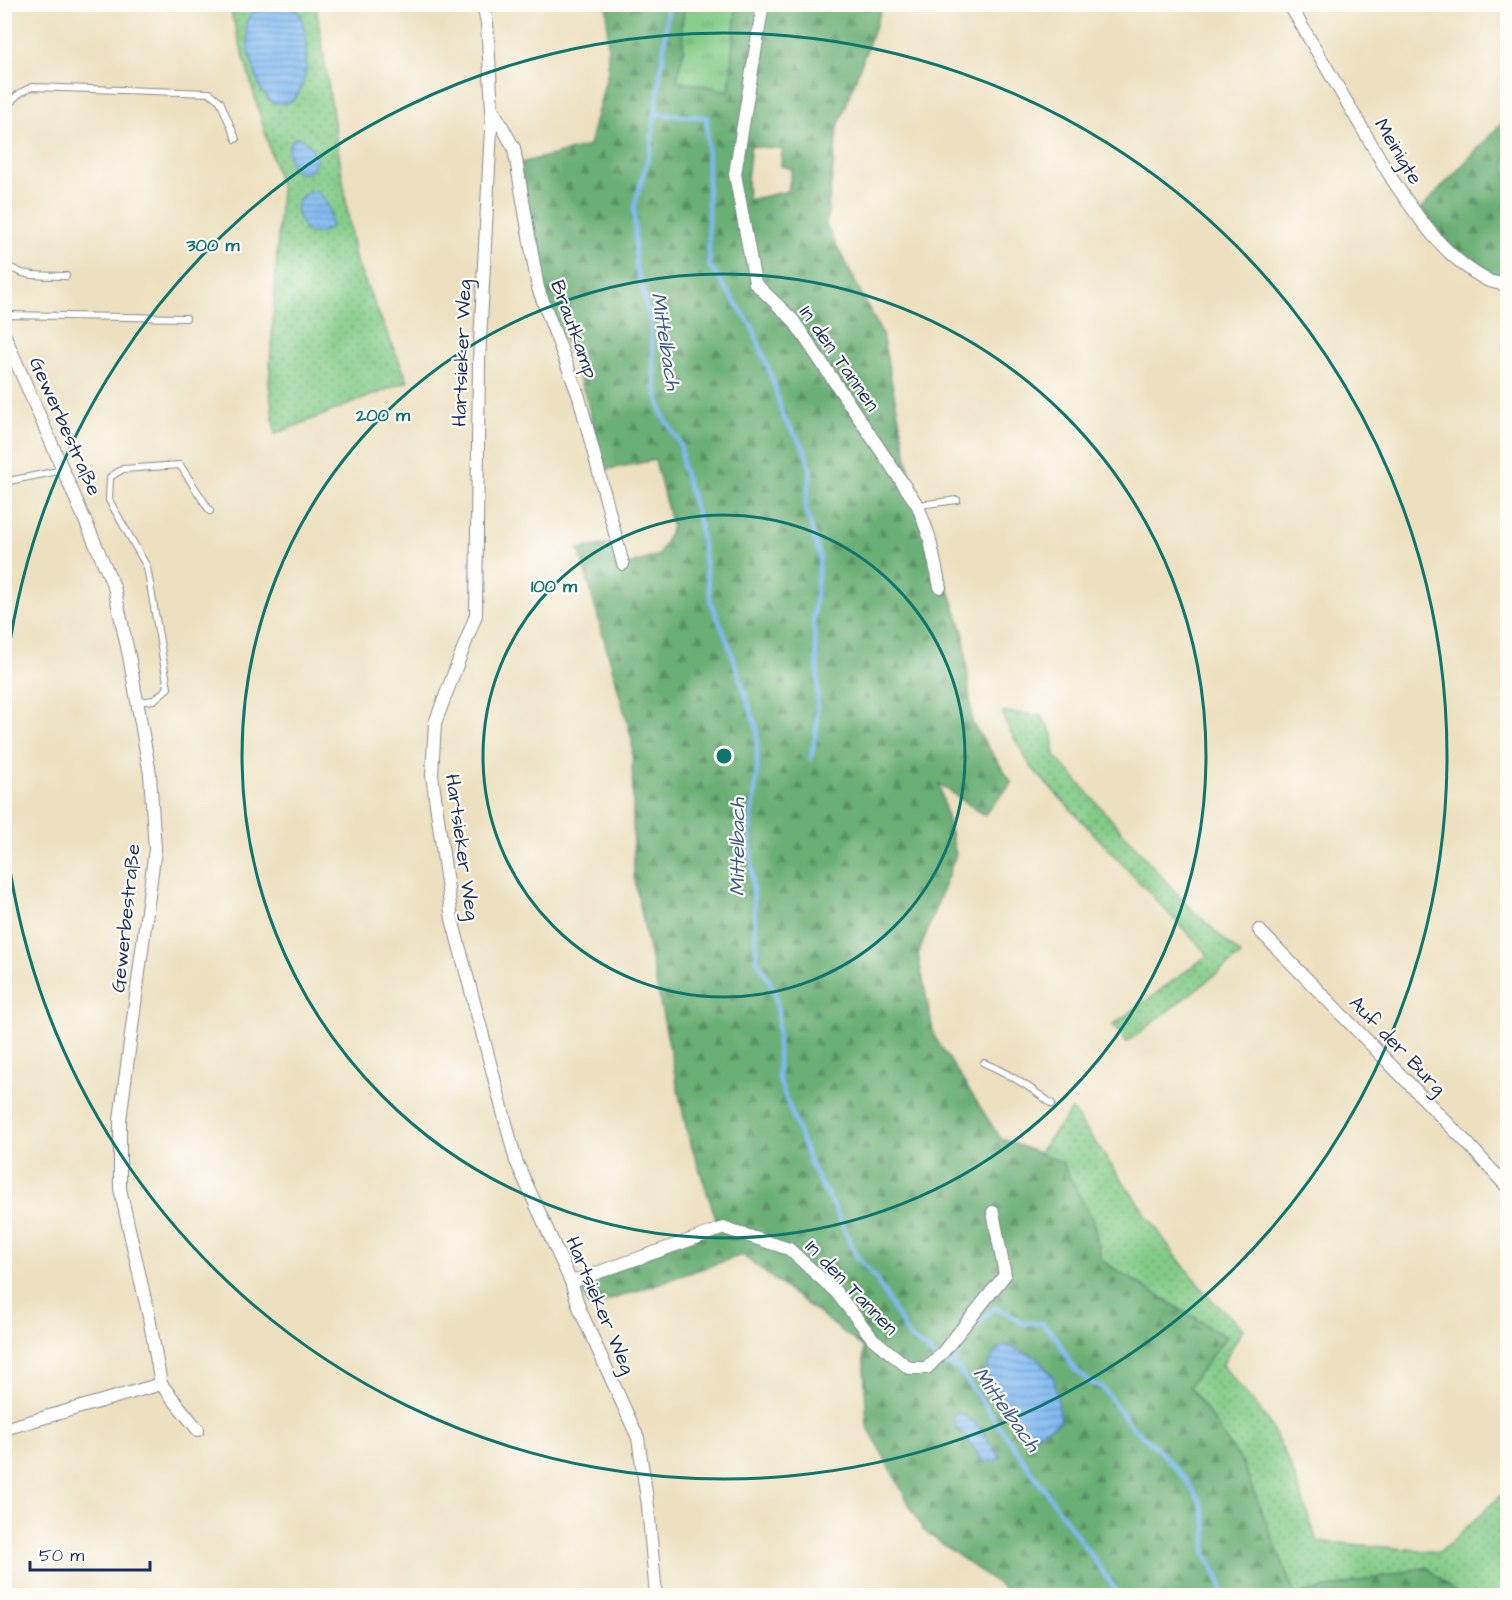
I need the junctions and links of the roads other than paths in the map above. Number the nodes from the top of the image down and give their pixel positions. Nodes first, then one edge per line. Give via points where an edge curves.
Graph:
1 (483, 4) edge
2 (763, 4) edge
3 (1289, 4) edge
4 (492, 109) junction
5 (4, 118) edge
6 (236, 139) dead end
7 (4, 262) edge
8 (66, 276) dead end
9 (1508, 285) edge
10 (4, 315) edge
11 (186, 318) dead end
12 (4, 334) edge
13 (65, 469) junction
14 (4, 482) edge
15 (957, 500) dead end
16 (918, 506) junction
17 (210, 511) dead end
18 (623, 564) dead end
19 (940, 587) dead end
20 (137, 702) junction
21 (1259, 930) dead end
22 (984, 1063) dead end
23 (1052, 1104) dead end
24 (1508, 1188) edge
25 (993, 1212) dead end
26 (571, 1282) junction
27 (161, 1384) junction
28 (4, 1430) edge
29 (198, 1430) dead end
30 (656, 1596) edge

1 - 4 street, Hartsieker Weg
2 - 16 street, In den Tannen via 735,174 755,283 792,320
3 - 9 street, Meinigte via 1408,204 1444,249 1486,280
4 - 18 street, Brautkamp via 514,148 538,288 579,397
4 - 26 street, Hartsieker Weg via 479,362 476,615 435,723 432,775 452,919 516,1161
5 - 6 lane via 8,103 32,87 210,93 220,102
7 - 8 lane via 23,274
10 - 11 lane
12 - 13 street, Gewerbestraße
13 - 14 lane
13 - 20 street, Gewerbestraße via 114,587
15 - 16 lane
16 - 19 street, In den Tannen
17 - 20 lane via 180,465 123,469 110,477 109,500 147,567 168,688 154,700
20 - 27 street, Gewerbestraße via 150,774 155,849 120,1120 120,1189
21 - 24 street, Auf der Burg
22 - 23 lane via 1000,1069
25 - 26 street, In den Tannen via 1005,1275 927,1368 909,1368 873,1339 836,1292 789,1249 724,1228
26 - 30 street, Hartsieker Weg via 638,1438
27 - 28 street
27 - 29 street, Gewerbestraße

